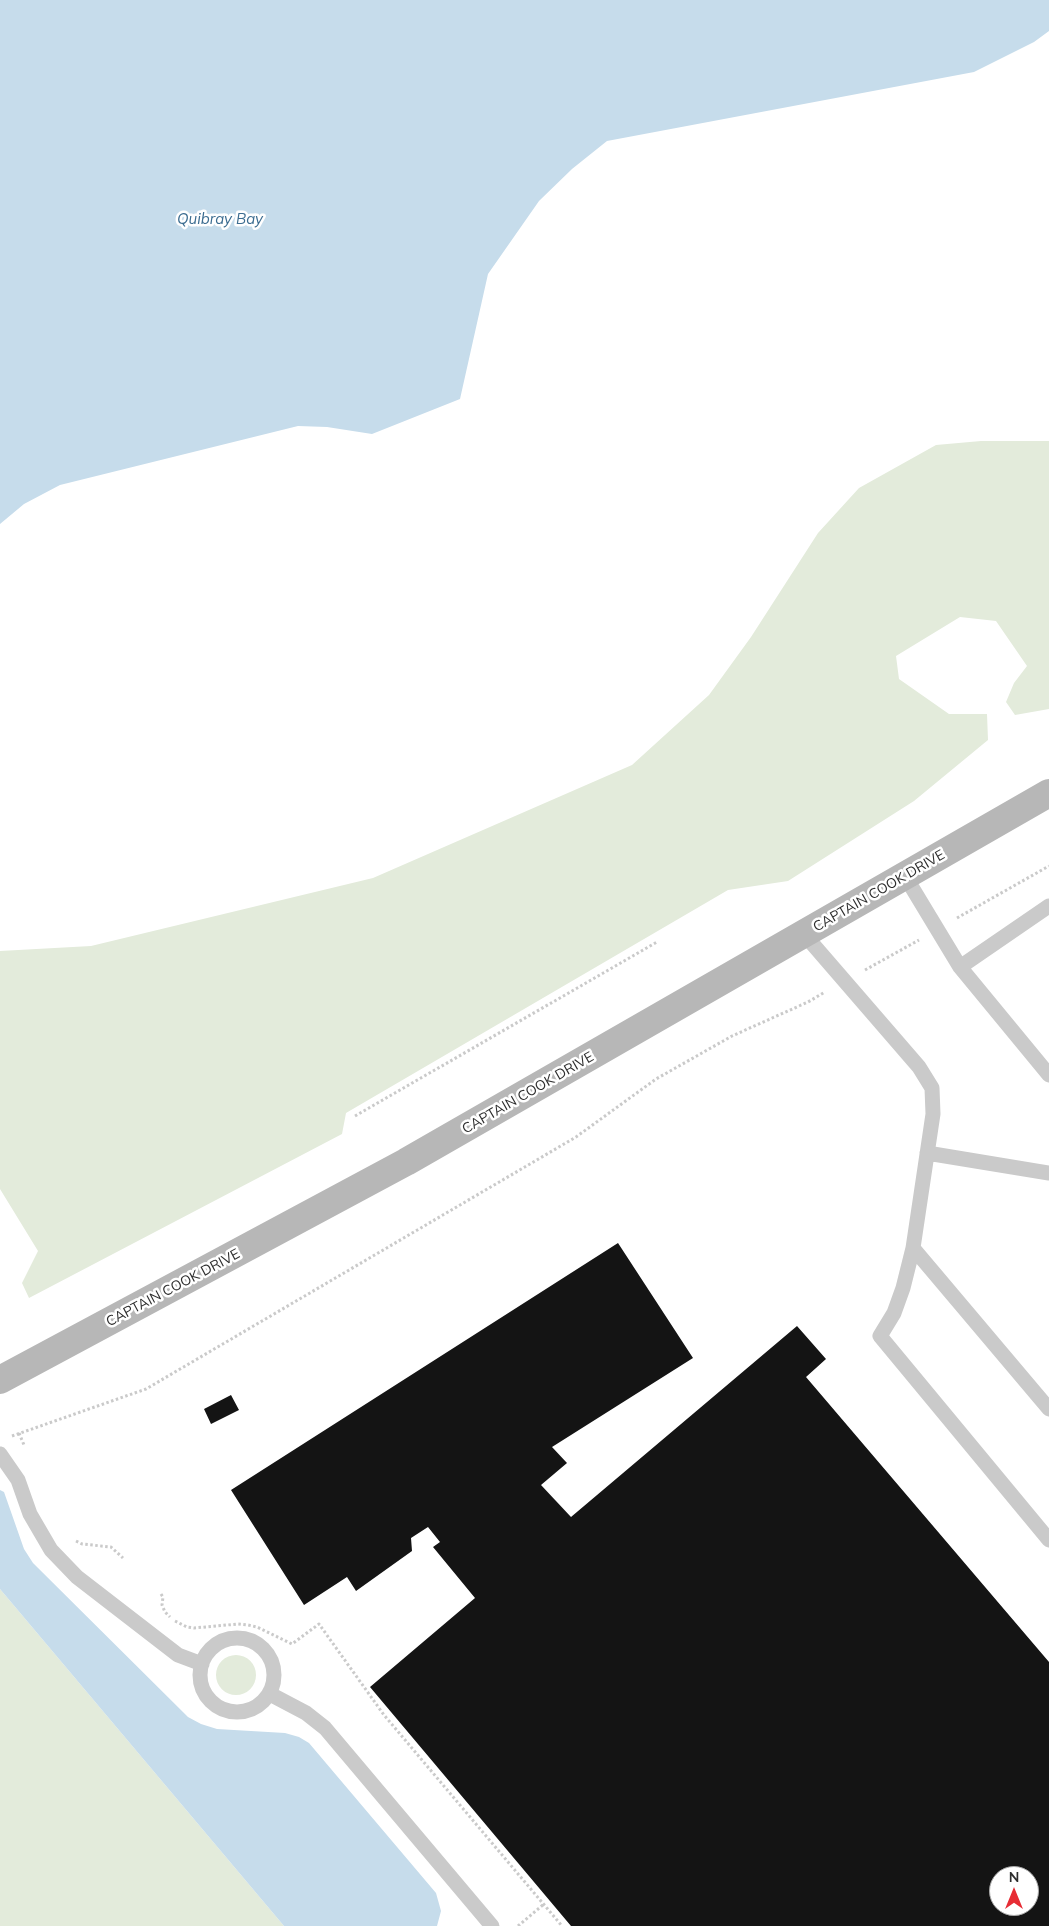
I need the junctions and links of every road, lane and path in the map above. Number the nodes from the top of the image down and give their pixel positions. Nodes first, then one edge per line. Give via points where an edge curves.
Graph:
1 (1049, 793) edge
2 (1049, 866) edge
3 (905, 876) junction
4 (1049, 906) edge
5 (937, 929) junction
6 (804, 934) junction
7 (657, 942) dead end
8 (960, 967) junction
9 (844, 981) junction
10 (1049, 1075) edge
11 (355, 1116) dead end
12 (928, 1152) junction
13 (1049, 1173) edge
14 (913, 1248) junction
15 (0, 1380) edge
16 (1049, 1409) edge
17 (19, 1433) junction
18 (6, 1438) dead end
19 (25, 1449) dead end
20 (0, 1454) edge
21 (74, 1539) dead end
22 (1049, 1540) edge
23 (123, 1558) dead end
24 (161, 1594) dead end
25 (202, 1664) junction
26 (270, 1694) junction
27 (544, 1904) junction
28 (492, 1926) edge
29 (518, 1926) edge
30 (562, 1926) edge

1 - 3 main road, CAPTAIN COOK DRIVE
2 - 5 path
3 - 5 lane
3 - 6 main road, CAPTAIN COOK DRIVE
4 - 8 lane
5 - 8 lane
5 - 9 path
6 - 9 lane
6 - 15 main road, CAPTAIN COOK DRIVE via 406,1162
7 - 11 path
8 - 10 lane
9 - 12 lane via 919,1067 932,1088 933,1114
9 - 17 path via 808,1002 732,1036 656,1079 576,1137 146,1389
12 - 13 lane
12 - 14 lane
14 - 16 lane
14 - 22 lane via 894,1313 880,1336
17 - 18 path
17 - 19 path
20 - 25 lane via 18,1480 30,1514 51,1550 77,1577 178,1655
21 - 23 path via 82,1544 111,1547
24 - 27 path via 165,1612 187,1627 248,1625 292,1644 320,1624 384,1715
25 - 26 lane via 201,1685 213,1703 222,1709 244,1712 258,1706
25 - 26 lane via 206,1654 225,1640 248,1639 267,1652 272,1662 275,1672
26 - 28 lane via 306,1713 325,1728
27 - 29 path
27 - 30 path

